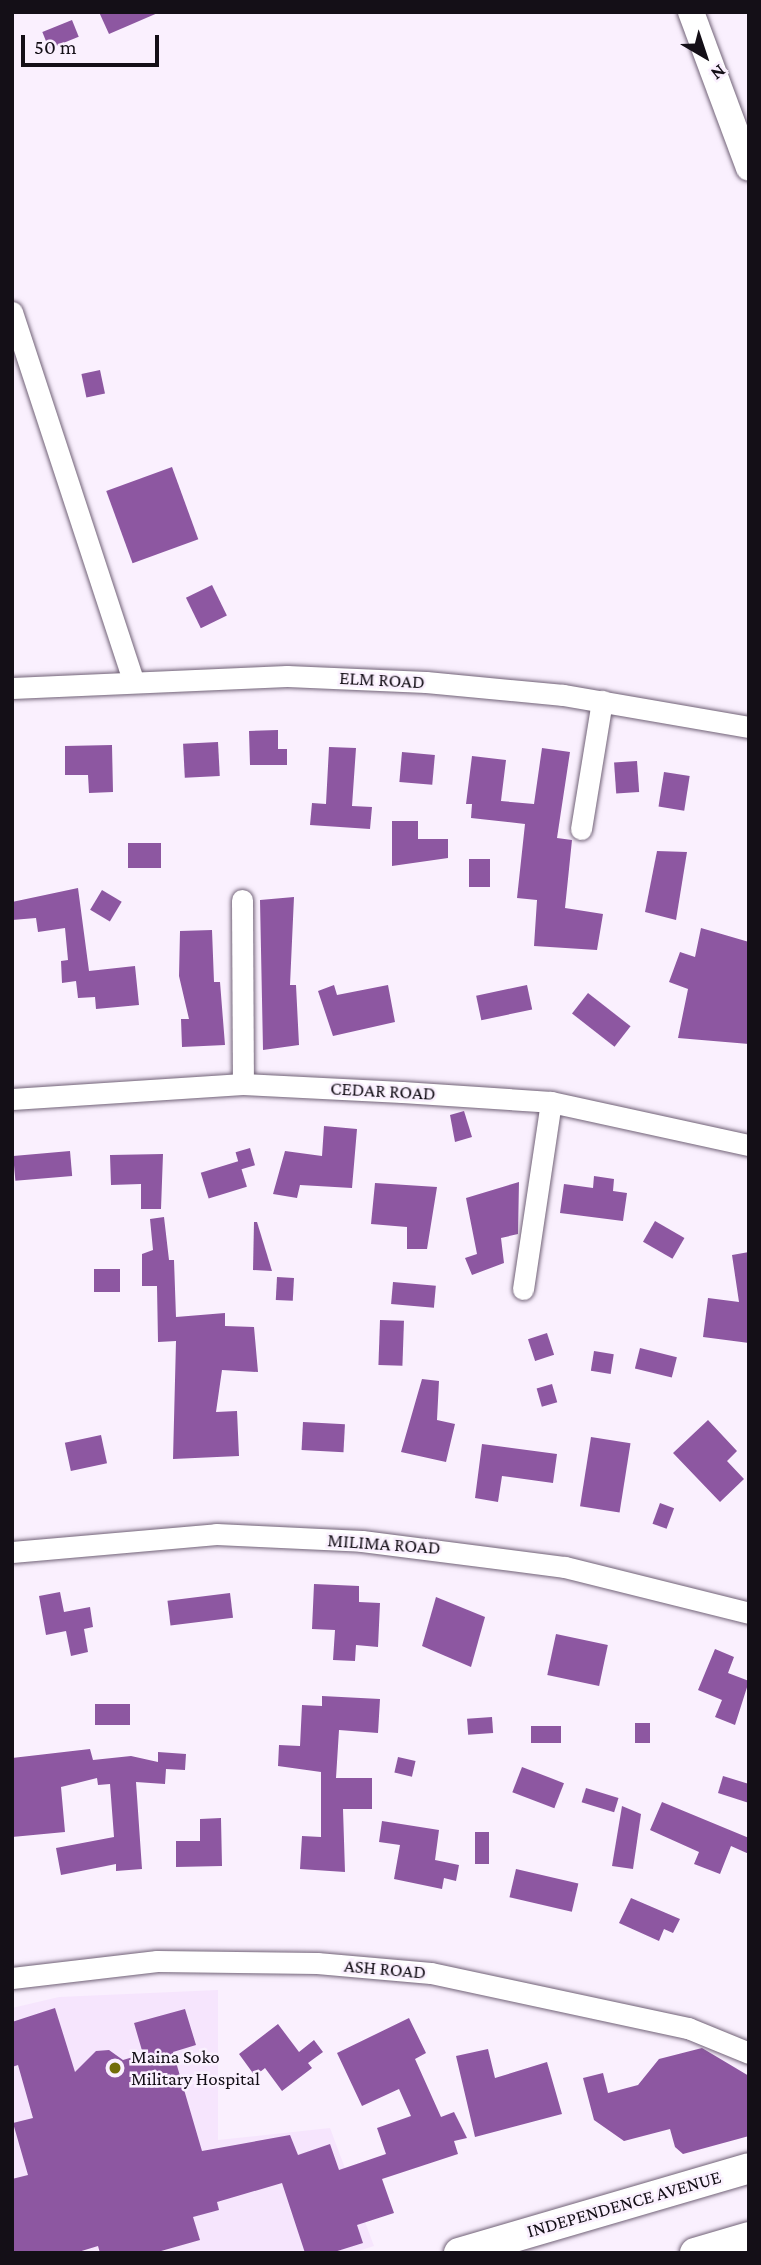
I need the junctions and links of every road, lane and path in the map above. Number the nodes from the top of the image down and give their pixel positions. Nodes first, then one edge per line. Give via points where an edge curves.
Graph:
1 (691, 12) edge
2 (749, 168) edge
3 (12, 312) edge
4 (19, 355) edge
5 (132, 680) junction
6 (12, 688) edge
7 (602, 701) junction
8 (749, 727) edge
9 (580, 829) dead end
10 (242, 900) dead end
11 (243, 1084) junction
12 (12, 1099) edge
13 (551, 1102) junction
14 (749, 1145) edge
15 (523, 1289) dead end
16 (12, 1552) edge
17 (749, 1613) edge
18 (12, 1978) edge
19 (749, 2053) edge
20 (749, 2168) edge
21 (749, 2237) edge
22 (459, 2253) edge
23 (695, 2253) edge

1 - 2 street
3 - 4 street
4 - 5 street
5 - 6 street, ELM ROAD
5 - 7 street, ELM ROAD via 286,676 426,682
7 - 8 street, ELM ROAD
7 - 9 street
10 - 11 street
11 - 12 street, CEDAR ROAD
11 - 13 street, CEDAR ROAD
13 - 14 street, CEDAR ROAD
13 - 15 street
16 - 17 street, MILIMA ROAD via 216,1534 362,1541 565,1567
18 - 19 street, ASH ROAD via 158,1961 317,1963 431,1973 688,2028
20 - 22 main road, INDEPENDENCE AVENUE
21 - 23 main road

